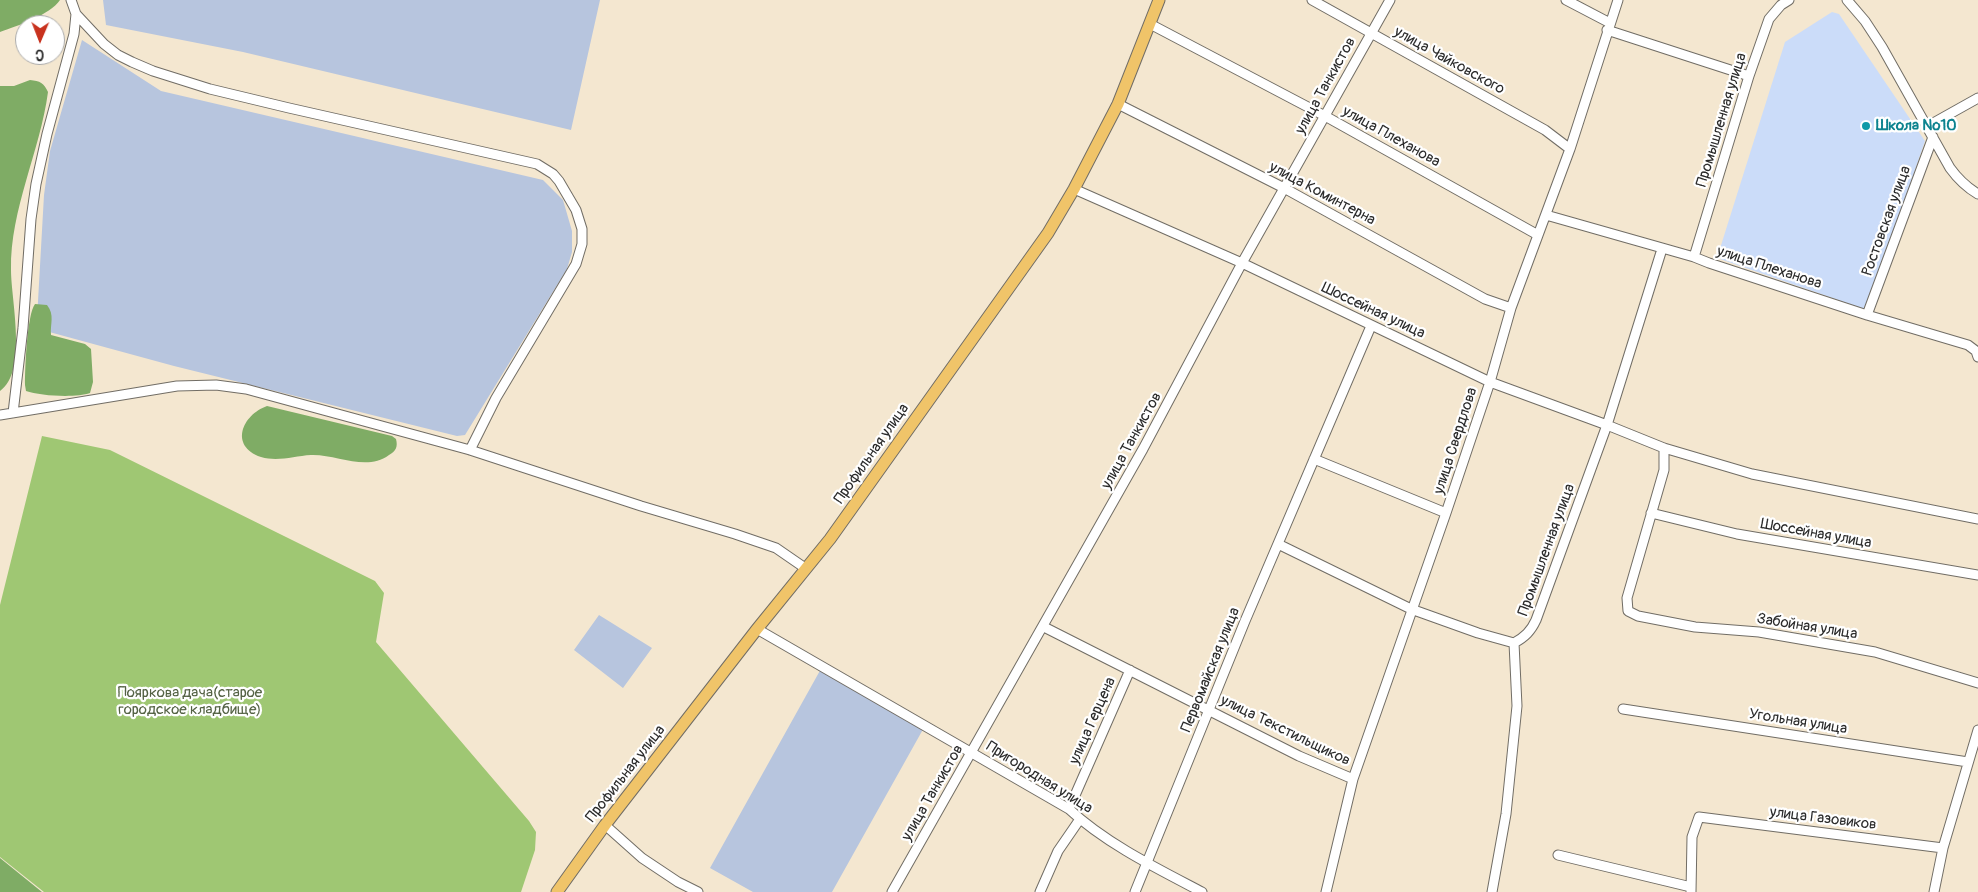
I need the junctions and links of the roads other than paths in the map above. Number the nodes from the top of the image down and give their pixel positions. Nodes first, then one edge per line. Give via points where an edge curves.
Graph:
1 (71, 0) edge
2 (1159, 0) edge
3 (1312, 0) edge
4 (1390, 0) edge
5 (1566, 0) edge
6 (1618, 0) edge
7 (1789, 0) edge
8 (1847, 0) edge
9 (76, 14) junction
10 (1150, 24) junction
11 (1608, 26) junction
12 (1371, 33) junction
13 (1749, 76) junction
14 (1978, 98) edge
15 (1118, 104) junction
16 (1325, 116) junction
17 (1928, 126) junction
18 (1934, 138) junction
19 (1570, 149) junction
20 (1284, 188) junction
21 (1074, 189) junction
22 (1978, 194) edge
23 (1546, 215) junction
24 (1538, 235) junction
25 (1662, 249) junction
26 (1694, 257) junction
27 (1242, 264) junction
28 (1511, 308) junction
29 (1867, 314) junction
30 (1371, 326) junction
31 (1978, 357) edge
32 (1490, 382) junction
33 (13, 413) junction
34 (0, 415) edge
35 (1607, 424) junction
36 (1664, 448) junction
37 (470, 450) junction
38 (1314, 459) junction
39 (1446, 513) junction
40 (1651, 513) junction
41 (1978, 519) edge
42 (1278, 544) junction
43 (805, 568) junction
44 (1978, 575) edge
45 (1411, 609) junction
46 (1044, 627) junction
47 (757, 629) junction
48 (1514, 643) junction
49 (1130, 670) junction
50 (1978, 683) edge
51 (1623, 709) dead end
52 (1209, 710) junction
53 (1978, 730) edge
54 (972, 752) junction
55 (1968, 762) junction
56 (1353, 780) junction
57 (1069, 809) junction
58 (1080, 819) junction
59 (605, 825) junction
60 (1943, 848) junction
61 (1558, 855) dead end
62 (1147, 864) junction
63 (1691, 889) edge
64 (557, 892) edge
65 (698, 892) edge
66 (892, 892) edge
67 (1040, 892) edge
68 (1135, 892) edge
69 (1202, 892) edge
70 (1326, 892) edge
71 (1492, 892) edge
72 (1934, 892) edge

1 - 9 street
2 - 10 main road, Профильная улица
3 - 12 street, улица Чайковского
4 - 12 street, улица Танкистов
5 - 11 street
6 - 11 street, улица Свердлова
7 - 13 street, Промышленная улица via 1769,19
8 - 17 street via 1865,21
9 - 33 street via 74,34 40,164 31,219
9 - 37 street via 104,44 153,71 210,89 537,164 553,174 568,194 582,229 578,258 496,398
10 - 15 main road, Профильная улица
10 - 16 street, улица Плеханова
11 - 13 street
11 - 19 street, улица Свердлова
12 - 16 street, улица Танкистов
12 - 19 street, улица Чайковского via 1546,130
13 - 26 street, Промышленная улица
14 - 17 street
15 - 20 street, улица Коминтерна
15 - 21 main road, Профильная улица
16 - 20 street, улица Танкистов
16 - 24 street, улица Плеханова
17 - 18 street
18 - 22 street via 1958,179
18 - 29 street, Ростовская улица
19 - 23 street, улица Свердлова
20 - 27 street, улица Танкистов
20 - 28 street, улица Коминтерна via 1485,299
21 - 27 street, Шоссейная улица
21 - 43 main road, Профильная улица via 1048,233 830,539
23 - 24 street, улица Свердлова
23 - 25 street, улица Плеханова
24 - 28 street, улица Свердлова
25 - 26 street, улица Плеханова
25 - 35 street, Промышленная улица
26 - 29 street, улица Плеханова
27 - 30 street, Шоссейная улица
27 - 46 street, улица Танкистов via 1144,449
28 - 32 street, улица Свердлова
29 - 31 street, улица Плеханова via 1968,345 1976,350
30 - 32 street, Шоссейная улица
30 - 38 street, Первомайская улица
32 - 35 street, Шоссейная улица
32 - 39 street, улица Свердлова
33 - 34 street
33 - 37 street via 177,386 232,386
35 - 36 street, Шоссейная улица
35 - 48 street, Промышленная улица via 1532,630
36 - 40 street via 1664,470
36 - 41 street, Шоссейная улица via 1737,471
37 - 43 street via 776,548
38 - 39 street
38 - 42 street, Первомайская улица
39 - 45 street, улица Свердлова
40 - 44 street, Шоссейная улица via 1737,534
40 - 50 street, Забойная улица via 1627,598 1628,611 1638,616 1695,627 1759,632 1875,652
42 - 45 street
42 - 52 street, Первомайская улица
43 - 47 main road, Профильная улица
45 - 48 street via 1478,634
45 - 56 street, улица Свердлова
46 - 49 street, улица Текстильщиков
46 - 54 street, улица Танкистов
47 - 54 street, Пригородная улица
47 - 59 main road, Профильная улица
48 - 71 street via 1517,706 1506,814
49 - 52 street, улица Текстильщиков
49 - 57 street, улица Герцена
51 - 55 street, Угольная улица
52 - 56 street, улица Текстильщиков
52 - 62 street, Первомайская улица
53 - 55 street
54 - 57 street, Пригородная улица
54 - 66 street, улица Танкистов
55 - 60 street
56 - 70 street, улица Свердлова
57 - 58 street, Пригородная улица
58 - 62 street, Пригородная улица
58 - 67 street via 1058,851
59 - 64 main road, Профильная улица
59 - 65 street via 642,858
60 - 63 street, улица Газовиков via 1699,818 1692,837
60 - 72 street
61 - 63 street
62 - 68 street, Первомайская улица
62 - 69 street, Пригородная улица

